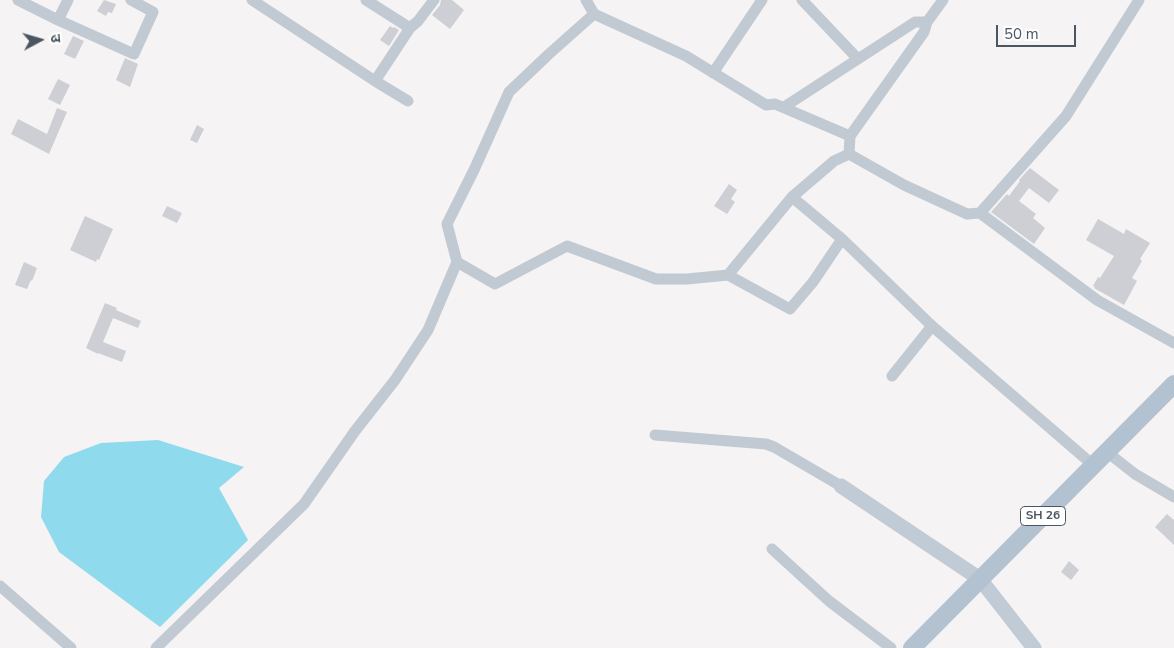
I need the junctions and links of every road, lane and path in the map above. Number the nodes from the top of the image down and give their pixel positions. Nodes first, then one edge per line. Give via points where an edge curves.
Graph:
1 (18, 0) edge
2 (68, 0) edge
3 (131, 0) edge
4 (252, 0) edge
5 (366, 0) edge
6 (434, 0) edge
7 (586, 0) edge
8 (762, 0) edge
9 (802, 0) edge
10 (943, 0) edge
11 (1139, 0) edge
12 (594, 14) junction
13 (58, 20) junction
14 (927, 22) junction
15 (410, 28) junction
16 (858, 59) junction
17 (713, 73) junction
18 (375, 81) junction
19 (408, 100) dead end
20 (784, 108) junction
21 (850, 136) junction
22 (849, 154) junction
23 (792, 197) junction
24 (980, 213) junction
25 (842, 239) junction
26 (457, 262) junction
27 (728, 276) junction
28 (932, 326) junction
29 (1174, 344) edge
30 (892, 376) dead end
31 (1174, 384) edge
32 (655, 435) dead end
33 (1107, 452) junction
34 (1093, 465) junction
35 (841, 486) joint
36 (1174, 497) edge
37 (772, 549) dead end
38 (980, 579) junction
39 (0, 586) edge
40 (71, 648) edge
41 (156, 648) edge
42 (891, 648) edge
43 (912, 648) edge
44 (1034, 648) edge

1 - 13 street
2 - 13 street
3 - 13 street via 154,12 134,54
4 - 18 street
5 - 15 street
6 - 15 street
7 - 12 street
8 - 17 street
9 - 16 street
10 - 14 street
11 - 24 street via 1066,116
12 - 17 street via 686,56
12 - 26 street via 509,92 447,224
14 - 16 street via 915,22
14 - 21 street via 924,32
15 - 18 street
16 - 20 street
17 - 20 street via 766,105
18 - 19 street
20 - 21 street
21 - 22 street
22 - 23 street via 834,161
22 - 24 street via 904,185 967,214
23 - 25 street
23 - 27 street
24 - 29 street via 1098,300
25 - 27 street via 790,309
25 - 28 street
26 - 27 street via 495,284 567,246 656,278
26 - 41 street via 428,330 304,504
28 - 30 street
28 - 34 street
31 - 33 main road, SH 26
32 - 35 street via 766,444
33 - 34 main road, SH 26
33 - 36 street via 1135,474
34 - 38 main road, SH 26
35 - 38 street
37 - 42 street via 829,602
38 - 43 main road, SH 26
38 - 44 street
39 - 40 street

